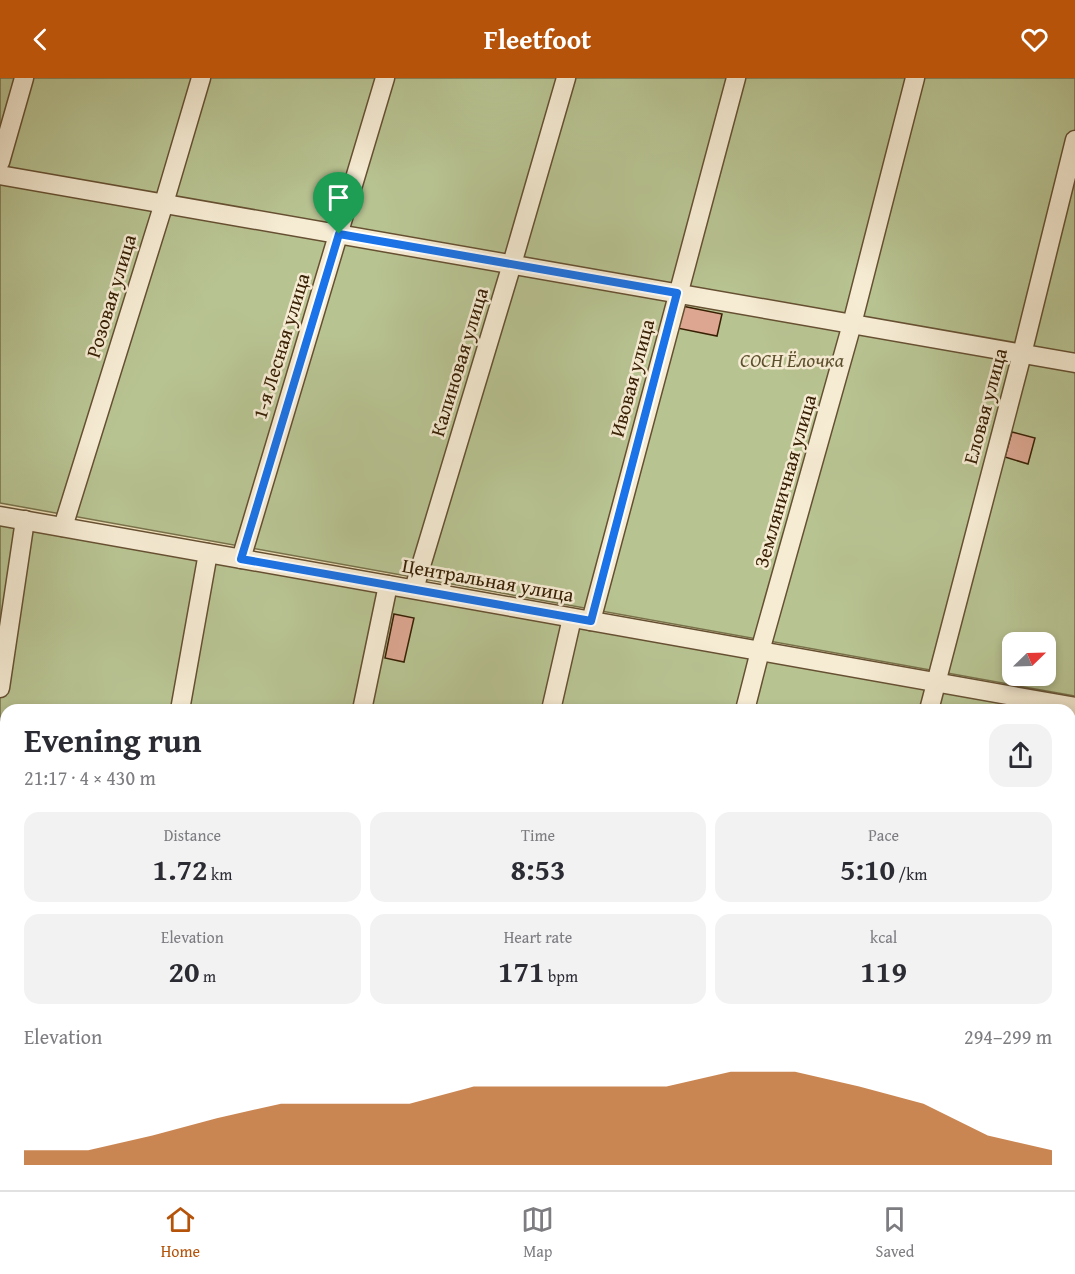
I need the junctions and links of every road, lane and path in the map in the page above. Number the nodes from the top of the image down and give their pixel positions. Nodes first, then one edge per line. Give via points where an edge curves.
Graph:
1 (24, 78) edge
2 (201, 78) edge
3 (385, 78) edge
4 (566, 78) edge
5 (736, 78) edge
6 (915, 78) edge
7 (1075, 140) edge
8 (0, 162) edge
9 (0, 175) edge
10 (164, 203) junction
11 (339, 234) junction
12 (512, 264) junction
13 (677, 293) junction
14 (852, 324) junction
15 (1022, 354) junction
16 (1075, 363) edge
17 (0, 516) edge
18 (25, 520) junction
19 (63, 527) junction
20 (208, 553) junction
21 (241, 559) junction
22 (388, 585) junction
23 (414, 590) junction
24 (572, 618) junction
25 (591, 621) junction
26 (760, 651) junction
27 (936, 682) junction
28 (0, 688) edge
29 (181, 704) edge
30 (363, 704) edge
31 (553, 704) edge
32 (747, 704) edge
33 (930, 704) edge
34 (1058, 704) edge

1 - 8 street
2 - 10 street, Розовая улица
3 - 11 street, 1-я Лесная улица
4 - 12 street, Калиновая улица
5 - 13 street, Ивовая улица
6 - 14 street, Земляничная улица
7 - 15 street, Еловая улица
9 - 10 street
10 - 11 street
10 - 19 street, Розовая улица
11 - 12 street
11 - 21 street, 1-я Лесная улица
12 - 13 street
12 - 23 street, Калиновая улица
13 - 14 street
13 - 25 street, Ивовая улица
14 - 15 street
14 - 26 street, Земляничная улица
15 - 16 street
15 - 27 street, Еловая улица
17 - 18 street, Центральная улица
18 - 19 street, Центральная улица
18 - 28 street
19 - 20 street, Центральная улица
20 - 21 street, Центральная улица
20 - 29 street
21 - 22 street, Центральная улица
22 - 23 street, Центральная улица
22 - 30 street
23 - 24 street, Центральная улица
24 - 25 street, Центральная улица
24 - 31 street
25 - 26 street, Центральная улица
26 - 27 street, Центральная улица
26 - 32 street, Земляничная улица
27 - 33 street, Еловая улица
27 - 34 street, Центральная улица

